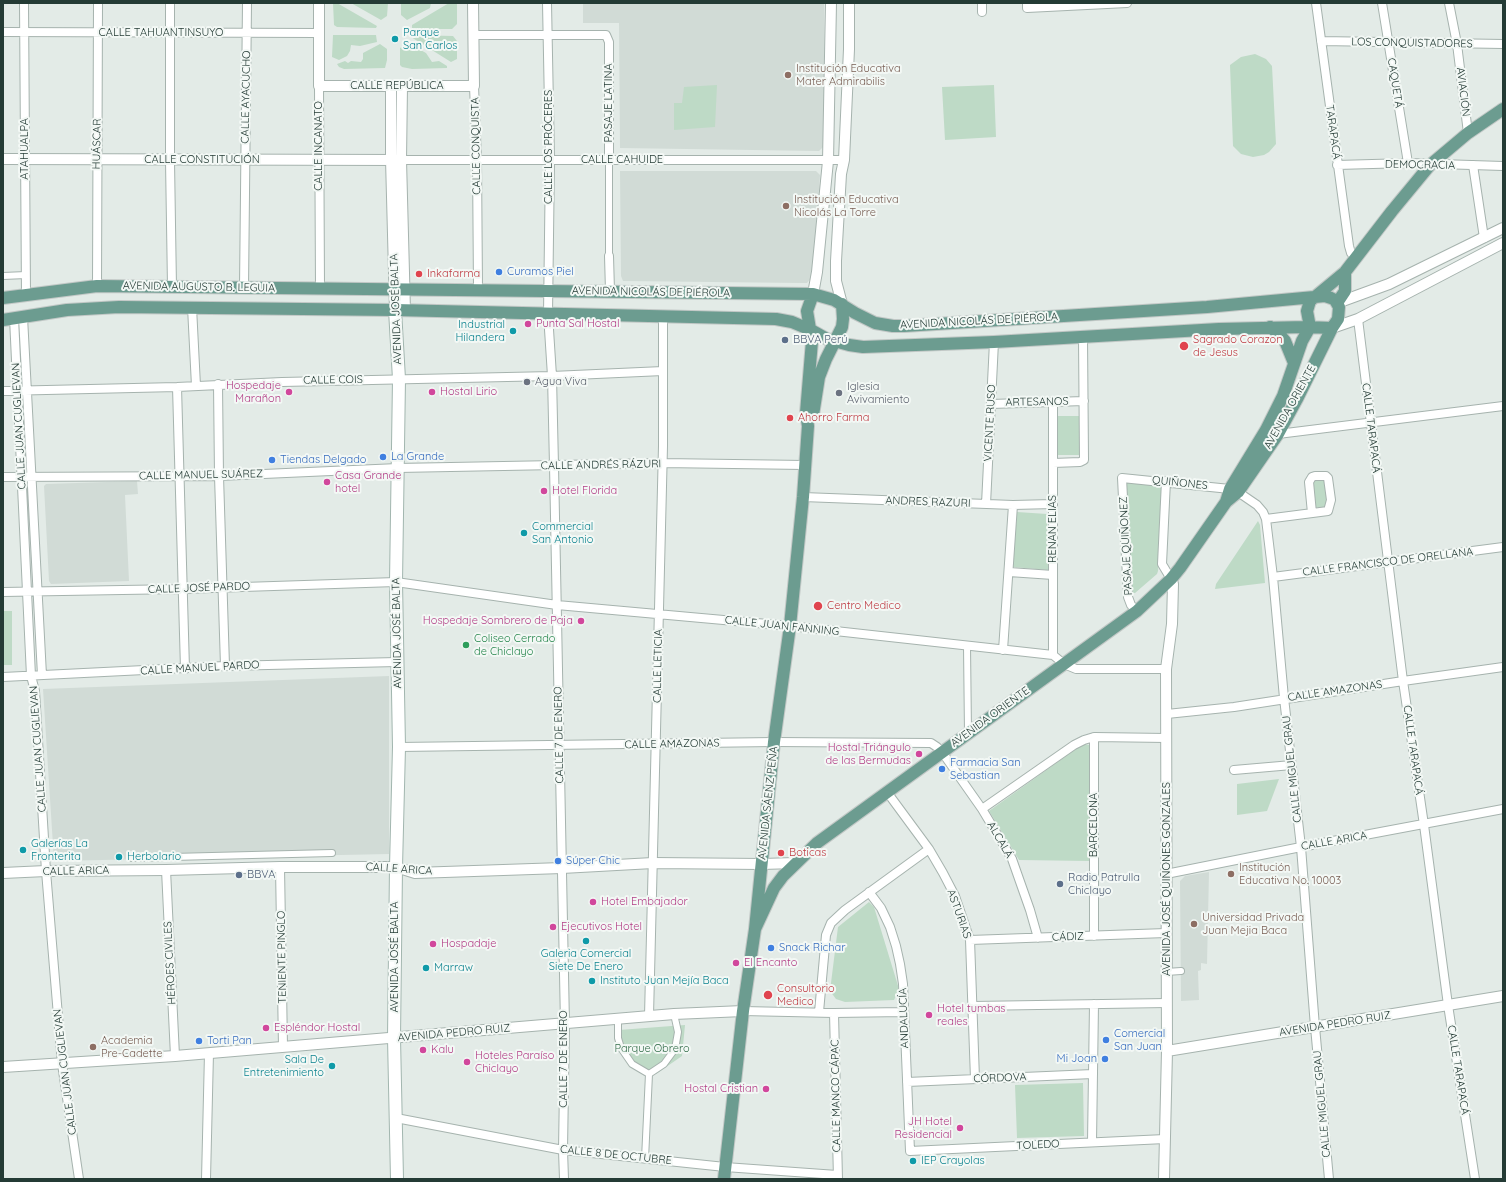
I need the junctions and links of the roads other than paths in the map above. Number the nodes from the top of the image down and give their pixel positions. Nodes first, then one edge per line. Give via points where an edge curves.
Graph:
1 (24, 3) edge
2 (98, 3) edge
3 (170, 3) edge
4 (247, 3) edge
5 (319, 3) edge
6 (473, 3) edge
7 (548, 3) edge
8 (831, 3) edge
9 (849, 3) edge
10 (982, 3) edge
11 (1127, 3) edge
12 (1316, 3) edge
13 (1382, 3) edge
14 (1449, 3) edge
15 (1098, 4) edge
16 (1027, 5) edge
17 (982, 12) dead end
18 (3, 32) edge
19 (24, 32) junction
20 (99, 32) junction
21 (170, 33) junction
22 (247, 33) junction
23 (318, 33) junction
24 (474, 35) junction
25 (548, 35) junction
26 (1321, 41) junction
27 (1389, 42) junction
28 (1457, 44) junction
29 (1503, 44) edge
30 (319, 86) junction
31 (391, 86) junction
32 (402, 86) junction
33 (474, 86) junction
34 (1503, 109) edge
35 (1468, 133) junction
36 (3, 159) edge
37 (550, 159) junction
38 (25, 160) junction
39 (97, 160) junction
40 (244, 160) junction
41 (319, 160) junction
42 (396, 160) junction
43 (477, 160) junction
44 (609, 160) junction
45 (844, 160) junction
46 (170, 161) junction
47 (828, 161) junction
48 (1408, 164) junction
49 (1337, 165) junction
50 (1430, 165) junction
51 (1473, 166) junction
52 (1503, 166) edge
53 (1503, 228) edge
54 (1484, 238) junction
55 (1503, 243) edge
56 (610, 256) joint
57 (1356, 258) junction
58 (1345, 272) junction
59 (26, 275) junction
60 (3, 276) edge
61 (97, 286) junction
62 (172, 287) junction
63 (192, 288) junction
64 (244, 288) junction
65 (320, 288) junction
66 (400, 289) junction
67 (478, 290) junction
68 (550, 291) junction
69 (610, 291) junction
70 (813, 294) junction
71 (26, 295) junction
72 (3, 298) edge
73 (1314, 298) junction
74 (1337, 303) junction
75 (842, 304) junction
76 (192, 307) junction
77 (400, 310) junction
78 (548, 314) junction
79 (663, 316) junction
80 (13, 318) edge
81 (1358, 319) junction
82 (1310, 327) junction
83 (1270, 328) junction
84 (1332, 328) junction
85 (811, 330) junction
86 (1083, 337) junction
87 (835, 341) junction
88 (994, 342) junction
89 (1294, 363) junction
90 (663, 371) junction
91 (552, 376) junction
92 (399, 378) junction
93 (218, 384) junction
94 (196, 386) junction
95 (177, 387) junction
96 (27, 390) junction
97 (3, 391) edge
98 (17, 391) junction
99 (1084, 401) junction
100 (1053, 402) junction
101 (991, 404) junction
102 (1503, 406) edge
103 (1370, 423) junction
104 (808, 426) junction
105 (1278, 434) junction
106 (662, 463) junction
107 (1053, 463) junction
108 (805, 465) junction
109 (554, 466) junction
110 (398, 468) junction
111 (180, 476) junction
112 (219, 476) junction
113 (3, 477) edge
114 (22, 477) junction
115 (31, 477) junction
116 (1122, 478) joint
117 (1166, 481) junction
118 (1234, 490) junction
119 (803, 497) junction
120 (986, 504) junction
121 (1053, 504) junction
122 (1013, 505) junction
123 (1312, 513) junction
124 (1266, 518) junction
125 (1503, 547) edge
126 (1388, 562) junction
127 (1009, 572) junction
128 (1053, 575) junction
129 (1273, 577) junction
130 (1171, 579) junction
131 (396, 582) junction
132 (223, 588) junction
133 (182, 589) junction
134 (3, 592) edge
135 (27, 592) junction
136 (38, 592) junction
137 (557, 605) junction
138 (1137, 611) junction
139 (660, 614) junction
140 (790, 626) junction
141 (967, 646) junction
142 (1003, 650) junction
143 (1053, 655) junction
144 (397, 662) junction
145 (1064, 664) junction
146 (225, 666) junction
147 (1503, 667) edge
148 (185, 669) junction
149 (1166, 669) junction
150 (42, 675) junction
151 (32, 676) junction
152 (3, 677) edge
153 (1403, 680) junction
154 (1284, 698) junction
155 (1167, 714) junction
156 (968, 733) junction
157 (1094, 737) junction
158 (1167, 738) junction
159 (774, 742) junction
160 (559, 745) junction
161 (656, 745) junction
162 (398, 747) junction
163 (942, 752) junction
164 (1292, 765) junction
165 (1234, 770) dead end
166 (887, 792) junction
167 (982, 809) junction
168 (1503, 809) edge
169 (1424, 825) junction
170 (1301, 847) junction
171 (928, 849) junction
172 (332, 853) dead end
173 (132, 858) dead end
174 (653, 863) junction
175 (795, 863) junction
176 (762, 864) junction
177 (280, 867) junction
178 (396, 867) junction
179 (562, 868) junction
180 (166, 870) junction
181 (46, 871) junction
182 (3, 873) edge
183 (1166, 874) junction
184 (869, 892) junction
185 (755, 929) junction
186 (1166, 933) junction
187 (1094, 936) junction
188 (1038, 938) junction
189 (970, 940) junction
190 (1181, 971) dead end
191 (1166, 972) junction
192 (1503, 996) edge
193 (1167, 1003) junction
194 (1094, 1004) junction
195 (1448, 1005) junction
196 (973, 1006) junction
197 (743, 1011) junction
198 (819, 1012) junction
199 (904, 1012) junction
200 (834, 1013) junction
201 (674, 1014) junction
202 (649, 1016) junction
203 (618, 1019) junction
204 (565, 1024) junction
205 (1314, 1027) junction
206 (394, 1038) junction
207 (283, 1047) junction
208 (1167, 1050) junction
209 (209, 1053) junction
210 (175, 1056) junction
211 (62, 1064) junction
212 (3, 1068) edge
213 (649, 1074) junction
214 (1093, 1074) junction
215 (975, 1079) junction
216 (907, 1082) junction
217 (396, 1118) junction
218 (1165, 1139) junction
219 (1092, 1142) junction
220 (563, 1150) junction
221 (910, 1151) joint
222 (645, 1159) junction
223 (725, 1167) junction
224 (838, 1177) edge
225 (79, 1179) edge
226 (206, 1179) edge
227 (396, 1179) edge
228 (564, 1179) edge
229 (724, 1179) edge
230 (1164, 1179) edge
231 (1329, 1179) edge
232 (1475, 1179) edge

1 - 19 street, ATAHUALPA
2 - 20 street, HUÁSCAR
3 - 21 street
4 - 22 street, CALLE AYACUCHO
5 - 23 street, CALLE INCANATO
6 - 24 street, CALLE CONQUISTA
7 - 25 street, CALLE LOS PRÓCERES
8 - 47 street, AVENIDA SÁENZ PEÑA
9 - 45 street, AVENIDA SÁENZ PEÑA
10 - 17 street
11 - 15 street
12 - 26 street, TARAPACÁ
13 - 27 street, CAQUETÁ
14 - 28 street, AVIACIÓN
15 - 16 street
18 - 19 street, CALLE TAHUANTINSUYO
19 - 20 street, CALLE TAHUANTINSUYO
19 - 38 street, ATAHUALPA
20 - 21 street, CALLE TAHUANTINSUYO
20 - 39 street, HUÁSCAR
21 - 22 street, CALLE TAHUANTINSUYO
21 - 46 street
22 - 23 street, CALLE TAHUANTINSUYO
22 - 40 street, CALLE AYACUCHO
23 - 30 street, CALLE INCANATO
24 - 25 street
24 - 33 street, CALLE CONQUISTA
25 - 37 street, CALLE LOS PRÓCERES
25 - 44 street, PASAJE LATINA via 606,35 609,42
26 - 27 street, LOS CONQUISTADORES
26 - 49 street, TARAPACÁ
27 - 28 street, LOS CONQUISTADORES
27 - 48 street, CAQUETÁ
28 - 29 street, LOS CONQUISTADORES
28 - 35 street, AVIACIÓN
30 - 31 street, CALLE REPÚBLICA
30 - 41 street, CALLE INCANATO
31 - 32 street, CALLE REPÚBLICA
31 - 42 street, AVENIDA JOSÉ BALTA
32 - 33 street, CALLE REPÚBLICA
32 - 42 street, AVENIDA JOSÉ BALTA
33 - 43 street, CALLE CONQUISTA
34 - 35 main road
35 - 50 main road
36 - 38 street, CALLE CONSTITUCIÓN
37 - 43 street, CALLE CAHUIDE
37 - 44 street, CALLE CAHUIDE
37 - 68 street, CALLE LOS PRÓCERES
38 - 39 street, CALLE CONSTITUCIÓN
38 - 59 street, ATAHUALPA
39 - 46 street, CALLE CONSTITUCIÓN
39 - 61 street, HUÁSCAR
40 - 41 street, CALLE CONSTITUCIÓN
40 - 46 street, CALLE CONSTITUCIÓN
40 - 64 street, CALLE AYACUCHO
41 - 42 street, CALLE CONSTITUCIÓN
41 - 65 street, CALLE INCANATO
42 - 43 street, CALLE CAHUIDE
42 - 66 street, AVENIDA JOSÉ BALTA
43 - 67 street, CALLE CONQUISTA
44 - 47 street, CALLE CAHUIDE
44 - 56 street, PASAJE LATINA
45 - 47 street, CALLE CAHUIDE
45 - 75 street, AVENIDA SÁENZ PEÑA via 836,261 836,281
46 - 62 street
47 - 70 street, AVENIDA SÁENZ PEÑA
48 - 49 street, DEMOCRACIA
48 - 50 street, DEMOCRACIA
49 - 57 street, TARAPACÁ via 1349,246 1351,254
50 - 51 street, DEMOCRACIA
50 - 57 main road
51 - 52 street, DEMOCRACIA
51 - 54 street
53 - 54 street
54 - 74 street via 1390,284
55 - 81 street, AVENIDA NICOLÁS DE PIÉROLA
56 - 69 street, PASAJE LATINA
57 - 58 main road
58 - 73 main road
58 - 74 main road via 1345,291
59 - 60 street
59 - 71 street, ATAHUALPA
61 - 62 main road, AVENIDA AUGUSTO B. LEGUIA
61 - 71 main road, AVENIDA AUGUSTO B. LEGUIA
62 - 63 main road, AVENIDA AUGUSTO B. LEGUIA
63 - 64 main road, AVENIDA AUGUSTO B. LEGUIA
63 - 76 main road
64 - 65 main road, AVENIDA AUGUSTO B. LEGUIA
65 - 66 main road, AVENIDA AUGUSTO B. LEGUIA
66 - 67 main road, AVENIDA NICOLÁS DE PIÉROLA
66 - 77 street, AVENIDA JOSÉ BALTA
67 - 68 main road, AVENIDA NICOLÁS DE PIÉROLA
68 - 69 main road, AVENIDA NICOLÁS DE PIÉROLA
68 - 78 street, CALLE 7 DE ENERO
69 - 70 main road, AVENIDA NICOLÁS DE PIÉROLA
70 - 75 main road, AVENIDA NICOLÁS DE PIÉROLA
70 - 85 main road, AVENIDA SÁENZ PEÑA via 807,311
71 - 72 main road, AVENIDA AUGUSTO B. LEGUIA
73 - 74 main road, AVENIDA NICOLÁS DE PIÉROLA via 1325,296
73 - 75 main road, AVENIDA NICOLÁS DE PIÉROLA via 904,326 875,323
73 - 82 main road via 1307,311
74 - 84 main road, AVENIDA ORIENTE via 1338,319
75 - 87 main road, AVENIDA SÁENZ PEÑA via 842,327
76 - 77 main road, AVENIDA AUGUSTO B. LEGUIA
76 - 80 main road, AVENIDA AUGUSTO B. LEGUIA via 92,308
76 - 94 street
77 - 78 main road, AVENIDA NICOLÁS DE PIÉROLA
77 - 92 main road, AVENIDA JOSÉ BALTA
78 - 79 main road, AVENIDA NICOLÁS DE PIÉROLA
78 - 91 street, CALLE 7 DE ENERO
79 - 85 main road, AVENIDA NICOLÁS DE PIÉROLA via 776,319
79 - 90 street, CALLE LETICIA
80 - 96 street, CALLE JUAN CUGLIEVAN
80 - 98 street, CALLE JUAN CUGLIEVAN
81 - 84 street, AVENIDA NICOLÁS DE PIÉROLA
81 - 103 street, CALLE TARAPACÁ
82 - 83 main road, AVENIDA NICOLÁS DE PIÉROLA
82 - 84 main road, AVENIDA NICOLÁS DE PIÉROLA
82 - 89 main road, AVENIDA ORIENTE
83 - 86 main road, AVENIDA NICOLÁS DE PIÉROLA
83 - 89 main road via 1285,341
84 - 105 main road, AVENIDA ORIENTE
85 - 87 main road, AVENIDA NICOLÁS DE PIÉROLA
85 - 104 main road, AVENIDA SÁENZ PEÑA via 806,413
86 - 88 main road, AVENIDA NICOLÁS DE PIÉROLA
86 - 99 street
87 - 88 main road, AVENIDA NICOLÁS DE PIÉROLA via 864,347
87 - 104 main road, AVENIDA SÁENZ PEÑA via 819,377 814,413
88 - 101 street, VICENTE RUSO
89 - 118 main road, AVENIDA ORIENTE via 1283,396
90 - 91 street, CALLE COIS
90 - 106 street, CALLE LETICIA
91 - 92 street, CALLE COIS
91 - 109 street, CALLE 7 DE ENERO
92 - 93 street, CALLE COIS
92 - 110 main road, AVENIDA JOSÉ BALTA
93 - 94 street, CALLE COIS
93 - 112 street
94 - 95 street, CALLE COIS
95 - 96 street, CALLE COIS
95 - 111 street
96 - 98 street, CALLE COIS
96 - 115 street, CALLE JUAN CUGLIEVAN
97 - 98 street, CALLE COIS
98 - 114 street, CALLE JUAN CUGLIEVAN
99 - 100 street, ARTESANOS
99 - 107 street via 1084,460
100 - 101 street, ARTESANOS
100 - 107 street, RENAN ELIAS
101 - 120 street, VICENTE RUSO
102 - 103 street
103 - 105 street
103 - 126 street, CALLE TARAPACÁ
104 - 108 main road, AVENIDA SÁENZ PEÑA
105 - 118 main road, AVENIDA ORIENTE
106 - 108 street, CALLE ANDRÉS RÁZURI
106 - 109 street, CALLE ANDRÉS RÁZURI
106 - 139 street, CALLE LETICIA
107 - 121 street, RENAN ELIAS
108 - 119 main road, AVENIDA SÁENZ PEÑA
109 - 110 street, CALLE ANDRÉS RÁZURI
109 - 137 street, CALLE 7 DE ENERO
110 - 112 street, CALLE MANUEL SUÁREZ
110 - 131 main road, AVENIDA JOSÉ BALTA
111 - 112 street, CALLE MANUEL SUÁREZ
111 - 115 street, CALLE MANUEL SUÁREZ
111 - 133 street
112 - 132 street
113 - 114 street, CALLE MANUEL SUÁREZ
114 - 115 street, CALLE MANUEL SUÁREZ
114 - 135 street, CALLE JUAN CUGLIEVAN
115 - 136 street, CALLE JUAN CUGLIEVAN
116 - 117 street, QUIÑONES
116 - 138 street, PASAJE QUIÑONEZ via 1128,597
117 - 118 street, QUIÑONES
117 - 130 street via 1162,564
118 - 124 street via 1257,505
118 - 130 main road, AVENIDA ORIENTE
119 - 120 street, ANDRES RAZURI
119 - 140 main road, AVENIDA SÁENZ PEÑA
120 - 122 street, ANDRES RAZURI
121 - 122 street, ANDRES RAZURI
121 - 128 street, RENAN ELIAS
122 - 127 street
123 - 123 street via 1326,512 1330,507 1326,476 1312,477 1309,482
123 - 124 street
124 - 129 street, CALLE MIGUEL GRAU
125 - 126 street, CALLE FRANCISCO DE ORELLANA
126 - 129 street, CALLE FRANCISCO DE ORELLANA
126 - 153 street, CALLE TARAPACÁ
127 - 128 street
127 - 142 street
128 - 143 street, RENAN ELIAS
129 - 154 street, CALLE MIGUEL GRAU
130 - 138 main road, AVENIDA ORIENTE
130 - 149 street, AVENIDA JOSÉ QUIÑONES GONZALES via 1172,624
131 - 132 street, CALLE JOSÉ PARDO
131 - 137 street, CALLE JUAN FANNING
131 - 144 main road, AVENIDA JOSÉ BALTA
132 - 133 street, CALLE JOSÉ PARDO
132 - 146 street
133 - 136 street, CALLE JOSÉ PARDO
133 - 148 street
134 - 135 street, CALLE JOSÉ PARDO
135 - 136 street, CALLE JOSÉ PARDO
135 - 151 street, CALLE JUAN CUGLIEVAN
136 - 150 street, CALLE JUAN CUGLIEVAN
137 - 139 street, CALLE JUAN FANNING
137 - 160 street, CALLE 7 DE ENERO
138 - 145 main road, AVENIDA ORIENTE
139 - 140 street, CALLE JUAN FANNING
139 - 161 street, CALLE LETICIA
140 - 141 street, CALLE JUAN FANNING
140 - 159 main road, AVENIDA SÁENZ PEÑA
141 - 142 street, CALLE JUAN FANNING
141 - 156 street
142 - 143 street, CALLE JUAN FANNING
143 - 145 street
144 - 146 street, CALLE MANUEL PARDO
144 - 162 main road, AVENIDA JOSÉ BALTA
145 - 149 street via 1076,669
145 - 156 main road, AVENIDA ORIENTE
146 - 148 street, CALLE MANUEL PARDO
147 - 153 street, CALLE AMAZONAS
148 - 150 street, CALLE MANUEL PARDO
149 - 155 street, AVENIDA JOSÉ QUIÑONES GONZALES
150 - 151 street, CALLE MANUEL PARDO
151 - 152 street, CALLE MANUEL PARDO
151 - 181 street, CALLE JUAN CUGLIEVAN
153 - 154 street, CALLE AMAZONAS
153 - 169 street, CALLE TARAPACÁ
154 - 155 street, CALLE AMAZONAS via 1234,707
154 - 164 street, CALLE MIGUEL GRAU
155 - 158 street, AVENIDA JOSÉ QUIÑONES GONZALES
156 - 163 main road, AVENIDA ORIENTE
157 - 158 street
157 - 167 street via 1074,745
157 - 187 street, BARCELONA
158 - 183 street, AVENIDA JOSÉ QUIÑONES GONZALES
159 - 161 street, CALLE AMAZONAS
159 - 163 street, CALLE AMAZONAS via 921,742 931,743
159 - 176 main road, AVENIDA SÁENZ PEÑA
160 - 161 street, CALLE AMAZONAS
160 - 162 street, CALLE AMAZONAS
160 - 179 street, CALLE 7 DE ENERO
161 - 174 street, CALLE LETICIA
162 - 178 main road, AVENIDA JOSÉ BALTA
163 - 166 main road, AVENIDA ORIENTE
163 - 167 street, ALCALÁ
164 - 165 street
164 - 170 street, CALLE MIGUEL GRAU
166 - 171 street, ASTURIAS
166 - 175 main road, AVENIDA ORIENTE via 817,842
167 - 188 street, ALCALÁ via 1012,859
168 - 169 street, CALLE ARICA
169 - 170 street, CALLE ARICA
169 - 195 street, CALLE TARAPACÁ
170 - 183 street, CALLE ARICA
170 - 205 street, CALLE MIGUEL GRAU
171 - 184 street
171 - 189 street, ASTURIAS via 955,896
172 - 173 street
174 - 176 street, CALLE ARICA
174 - 179 street, CALLE ARICA
174 - 202 street, CALLE LETICIA
175 - 176 street, CALLE ARICA
175 - 185 main road, AVENIDA ORIENTE via 774,888
176 - 185 main road, AVENIDA SÁENZ PEÑA
177 - 178 street, CALLE ARICA
177 - 180 street, CALLE ARICA
177 - 207 street, TENIENTE PINGLO
178 - 179 street, CALLE ARICA via 415,873
178 - 206 main road, AVENIDA JOSÉ BALTA
179 - 204 street, CALLE 7 DE ENERO
180 - 181 street, CALLE ARICA
180 - 210 street, HÉROES CIVILES
181 - 182 street, CALLE ARICA
181 - 211 street, CALLE JUAN CUGLIEVAN
183 - 186 street, AVENIDA JOSÉ QUIÑONES GONZALES
184 - 198 street via 838,915 826,935
184 - 199 street, ANDALUCÍA via 881,908 896,946 903,984
185 - 197 main road, AVENIDA SÁENZ PEÑA
186 - 187 street, CÁDIZ
186 - 191 street, AVENIDA JOSÉ QUIÑONES GONZALES
187 - 188 street, CÁDIZ
188 - 189 street, CÁDIZ
189 - 196 street, ASTURIAS
190 - 191 street
191 - 193 street, AVENIDA JOSÉ QUIÑONES GONZALES
192 - 195 street, AVENIDA PEDRO RUIZ
193 - 194 street
193 - 208 street, AVENIDA JOSÉ QUIÑONES GONZALES
194 - 196 street
194 - 214 street
195 - 205 street, AVENIDA PEDRO RUIZ
195 - 232 street, CALLE TARAPACÁ
196 - 215 street, ASTURIAS
197 - 198 street, AVENIDA PEDRO RUIZ
197 - 201 street, AVENIDA PEDRO RUIZ
197 - 223 main road, AVENIDA SÁENZ PEÑA
198 - 200 street, AVENIDA PEDRO RUIZ
199 - 200 street, AVENIDA PEDRO RUIZ
199 - 216 street, ANDALUCÍA
200 - 224 street, CALLE MANCO CÁPAC
201 - 202 street, AVENIDA PEDRO RUIZ
201 - 213 street via 678,1032 674,1049 664,1064
202 - 203 street, AVENIDA PEDRO RUIZ
203 - 204 street, AVENIDA PEDRO RUIZ
203 - 213 street via 618,1038 626,1056 640,1070
204 - 206 street, AVENIDA PEDRO RUIZ
204 - 220 street, CALLE 7 DE ENERO
205 - 208 street, AVENIDA PEDRO RUIZ
205 - 231 street, CALLE MIGUEL GRAU
206 - 207 street, AVENIDA PEDRO RUIZ
206 - 217 main road, AVENIDA JOSÉ BALTA
207 - 209 street, AVENIDA PEDRO RUIZ
208 - 218 street, AVENIDA JOSÉ QUIÑONES GONZALES
209 - 210 street, AVENIDA PEDRO RUIZ
209 - 226 street
210 - 211 street, AVENIDA PEDRO RUIZ
211 - 212 street, AVENIDA PEDRO RUIZ
211 - 225 street, CALLE JUAN CUGLIEVAN
213 - 222 street
214 - 215 street, CÓRDOVA
214 - 219 street
215 - 216 street, CÓRDOVA
216 - 221 street, ANDALUCÍA
217 - 220 street, CALLE 8 DE OCTUBRE
217 - 227 main road, AVENIDA JOSÉ BALTA
218 - 219 street, TOLEDO
218 - 230 street, AVENIDA JOSÉ QUIÑONES GONZALES
219 - 221 street, TOLEDO
220 - 222 street, CALLE 8 DE OCTUBRE
220 - 228 street, CALLE 7 DE ENERO
222 - 223 street, CALLE 8 DE OCTUBRE
223 - 224 street, CALLE 8 DE OCTUBRE
223 - 229 main road, AVENIDA SÁENZ PEÑA

